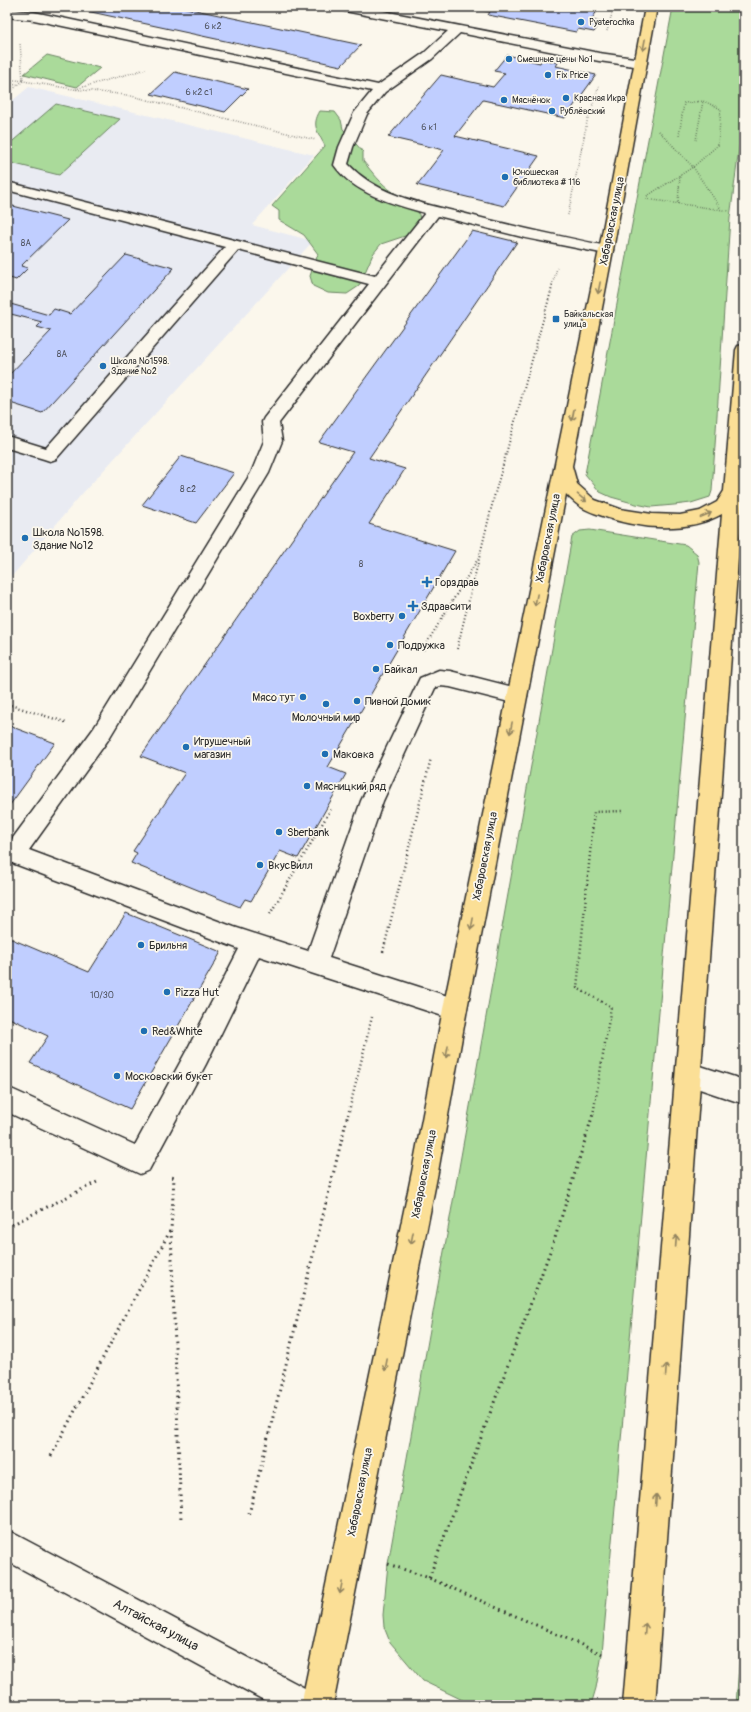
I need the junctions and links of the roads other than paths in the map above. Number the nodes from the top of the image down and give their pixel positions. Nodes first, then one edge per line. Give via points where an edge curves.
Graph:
1 (345, 7) edge
2 (651, 7) edge
3 (13, 13) edge
4 (457, 29) junction
5 (641, 64) junction
6 (380, 88) junction
7 (7, 186) edge
8 (433, 212) junction
9 (235, 245) junction
10 (606, 250) junction
11 (379, 282) junction
12 (744, 350) edge
13 (743, 381) edge
14 (7, 442) edge
15 (563, 466) junction
16 (734, 490) junction
17 (517, 696) junction
18 (10, 853) edge
19 (253, 944) junction
20 (315, 964) junction
21 (455, 1009) junction
22 (688, 1074) junction
23 (744, 1092) edge
24 (7, 1099) edge
25 (7, 1545) edge
26 (305, 1705) edge
27 (317, 1705) edge
28 (639, 1705) edge

1 - 4 street
2 -> 5 main road, Хабаровская улица
3 - 6 street
4 - 5 street
4 - 6 street via 428,56
5 - 10 main road, Хабаровская улица
6 - 8 street via 361,113 341,165 352,177 393,200
7 - 9 street
8 - 10 street
8 - 11 street
9 - 11 street
9 - 14 street via 50,455
10 -> 15 main road, Хабаровская улица
11 - 18 street via 270,422 273,442 260,473 101,734
12 - 13 main road
13 - 16 main road
15 -> 16 main road via 569,487 588,504 618,515 652,520 680,521 705,516 723,506
15 -> 17 main road, Хабаровская улица
16 - 22 main road
17 - 20 street via 450,679 439,678 427,683 372,801
17 -> 21 main road, Хабаровская улица
18 - 19 street
19 - 20 street
19 - 24 street via 140,1162
20 - 21 street
21 -> 27 main road, Хабаровская улица via 424,1180
22 - 23 street
28 -> 22 main road
25 - 26 street, Алтайская улица

